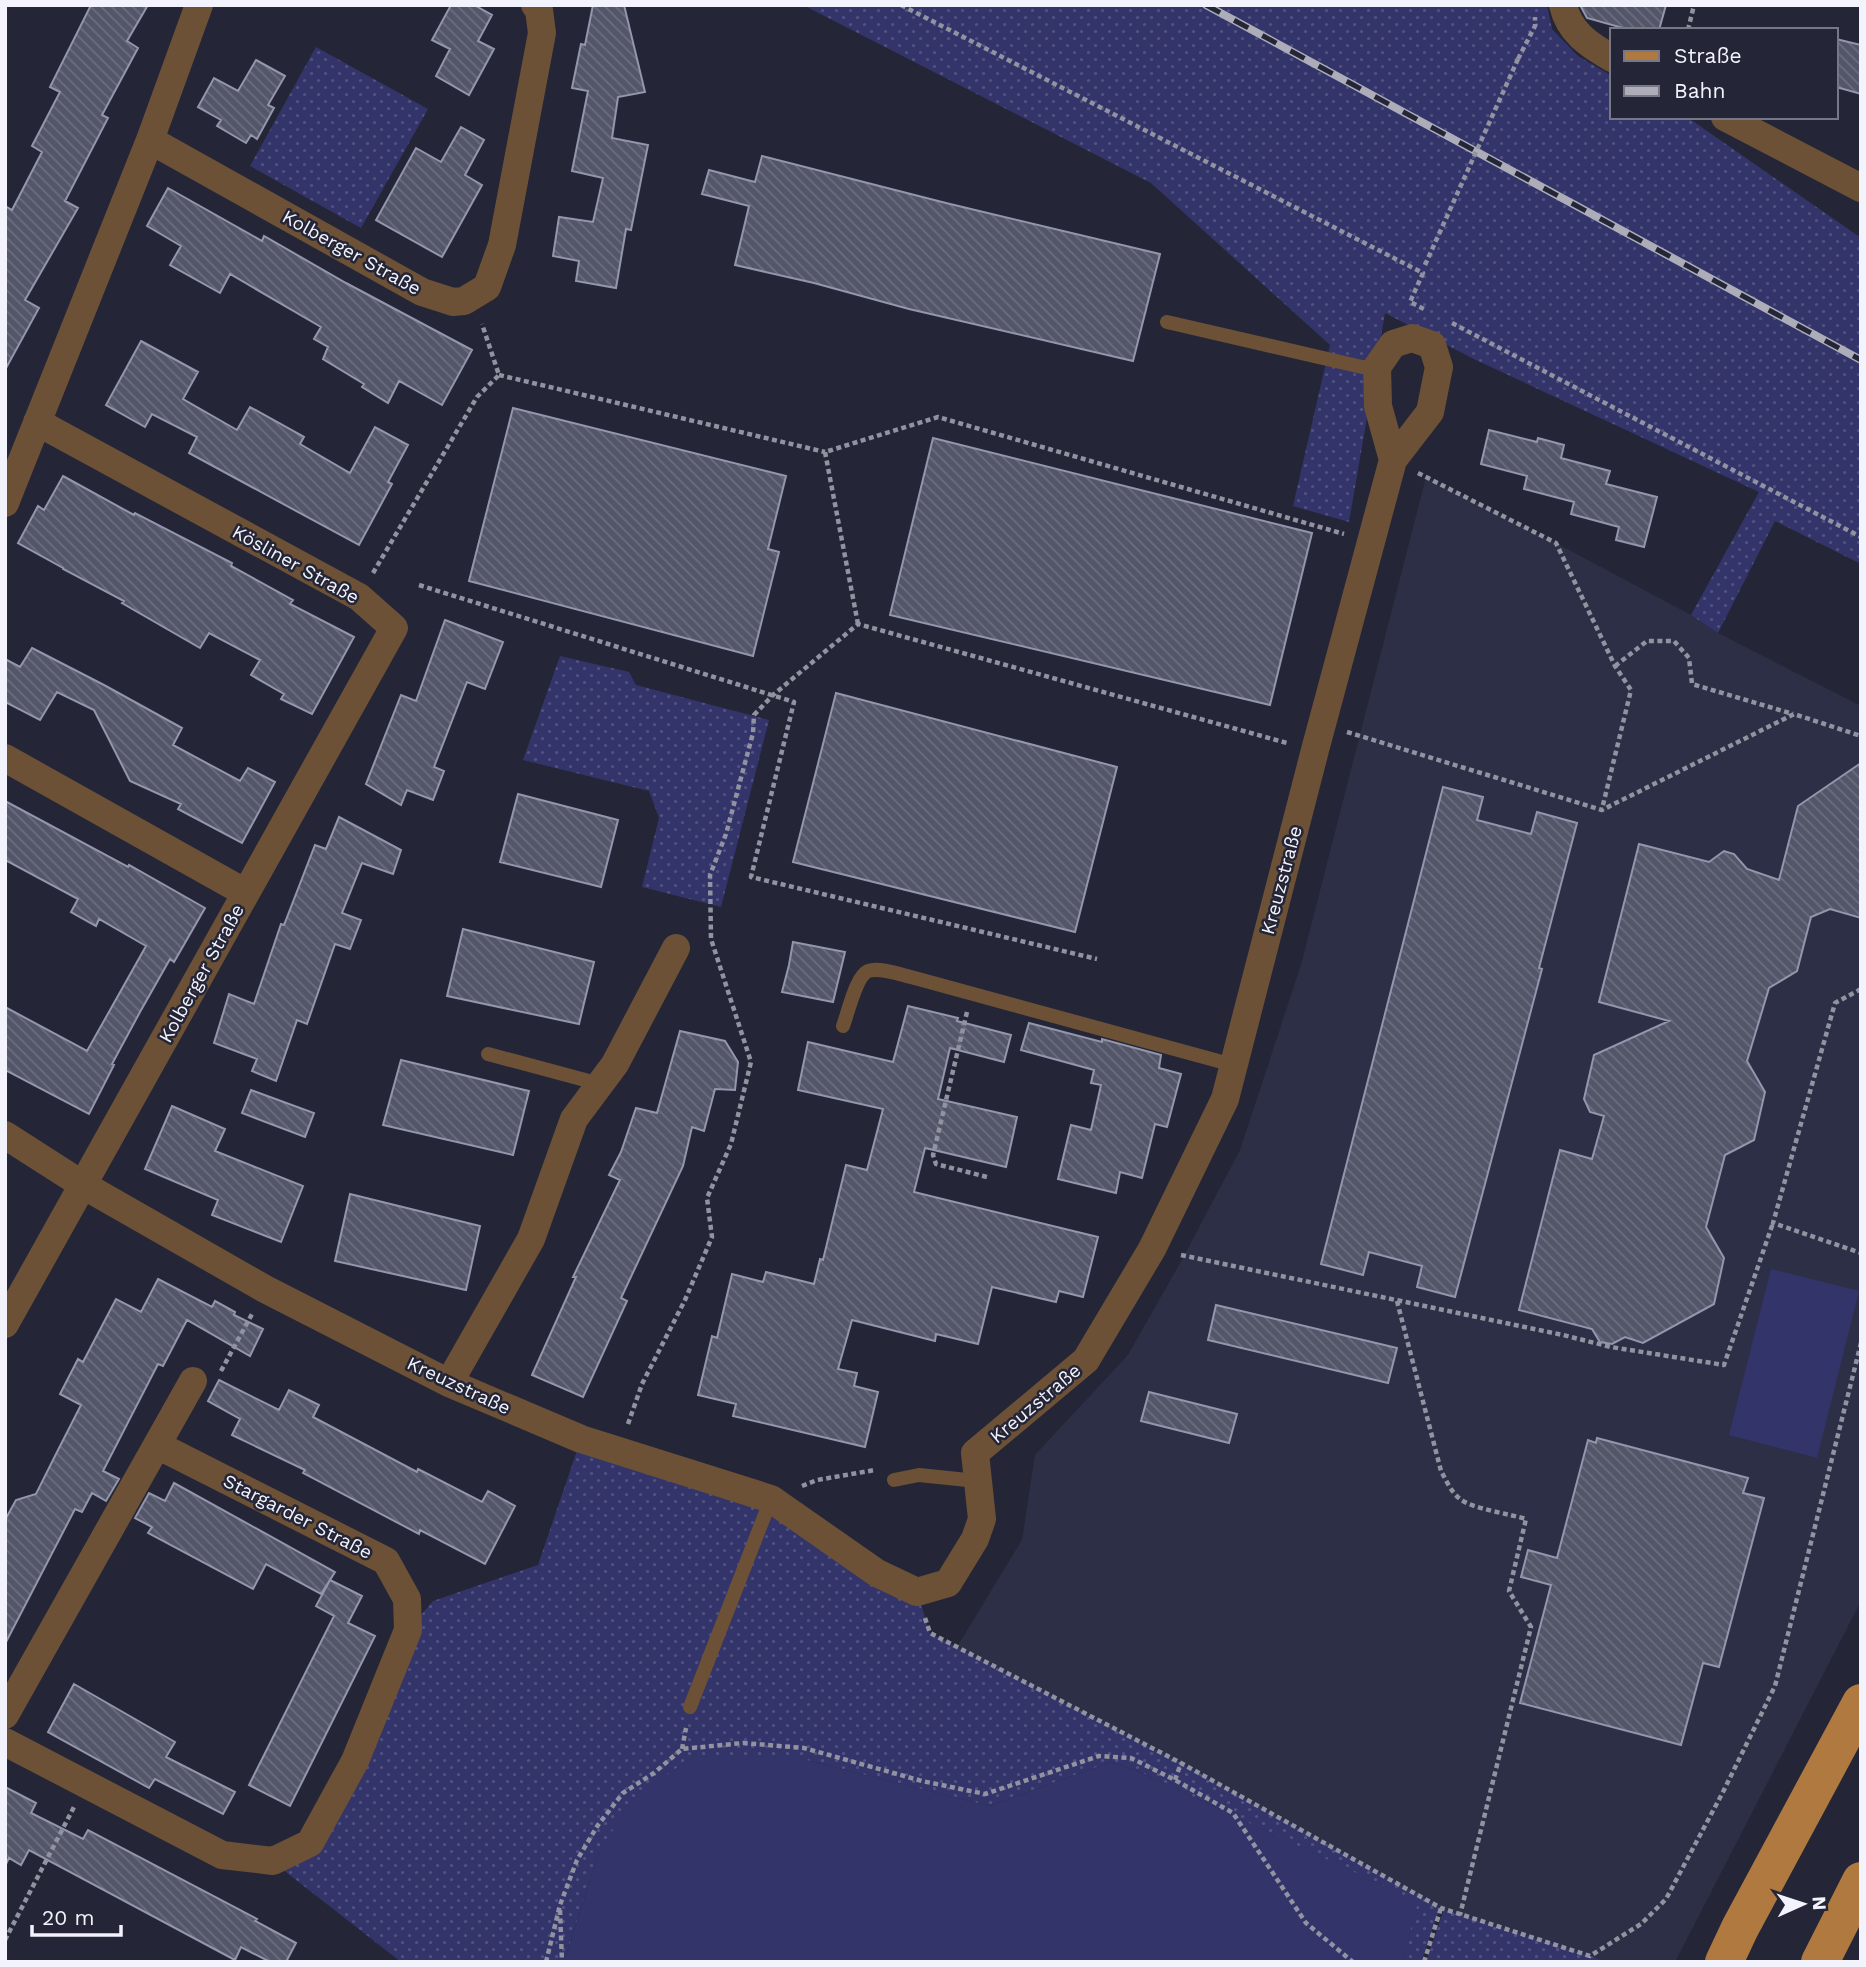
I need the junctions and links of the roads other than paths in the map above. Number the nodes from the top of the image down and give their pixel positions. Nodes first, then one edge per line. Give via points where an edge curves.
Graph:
1 (199, 5) edge
2 (535, 5) edge
3 (1563, 5) edge
4 (1610, 57) edge
5 (1729, 119) edge
6 (150, 140) junction
7 (1861, 188) edge
8 (1167, 322) dead end
9 (1377, 368) junction
10 (37, 422) junction
11 (1393, 460) junction
12 (5, 503) edge
13 (5, 758) edge
14 (246, 893) junction
15 (676, 948) dead end
16 (844, 1026) dead end
17 (488, 1054) dead end
18 (1233, 1065) junction
19 (600, 1084) junction
20 (5, 1135) edge
21 (83, 1185) junction
22 (5, 1324) edge
23 (193, 1381) dead end
24 (449, 1383) junction
25 (157, 1445) junction
26 (894, 1480) road end
27 (977, 1481) junction
28 (771, 1499) junction
29 (690, 1707) dead end
30 (5, 1715) edge
31 (1856, 1723) edge
32 (5, 1742) edge
33 (1861, 1881) edge
34 (1724, 1962) edge
35 (1820, 1962) edge

1 - 6 street
2 - 6 street, Kolberger Straße via 542,33 502,245 487,287 464,301 422,292
3 - 4 street via 1566,20 1589,45
5 - 7 street
6 - 10 street
8 - 9 lane
9 - 11 street, Kreuzstraße via 1378,406
9 - 11 street, Kreuzstraße via 1392,344 1412,338 1432,345 1439,367 1430,412
10 - 12 street
10 - 14 street, Kösliner Straße via 359,597 394,628
11 - 18 street, Kreuzstraße
13 - 14 street, Kolberger Straße
14 - 21 street, Kolberger Straße
15 - 19 street
16 - 18 lane via 859,978 867,971 879,971
17 - 19 lane
18 - 27 street, Kreuzstraße via 1225,1099 1152,1249 1086,1360 975,1453
19 - 24 street via 574,1119 531,1238
20 - 21 street, Kreuzstraße
21 - 22 street, Kolberger Straße
21 - 24 street, Kreuzstraße via 265,1289
23 - 25 street
24 - 28 street, Kreuzstraße via 581,1439
25 - 30 street
25 - 32 street, Stargarder Straße via 386,1562 407,1599 408,1630 355,1761 310,1843 273,1861 222,1855
26 - 27 lane via 919,1475
27 - 28 street, Kreuzstraße via 982,1520 975,1539 948,1583 917,1592 877,1573
28 - 29 lane
31 - 34 main road
33 - 35 main road

